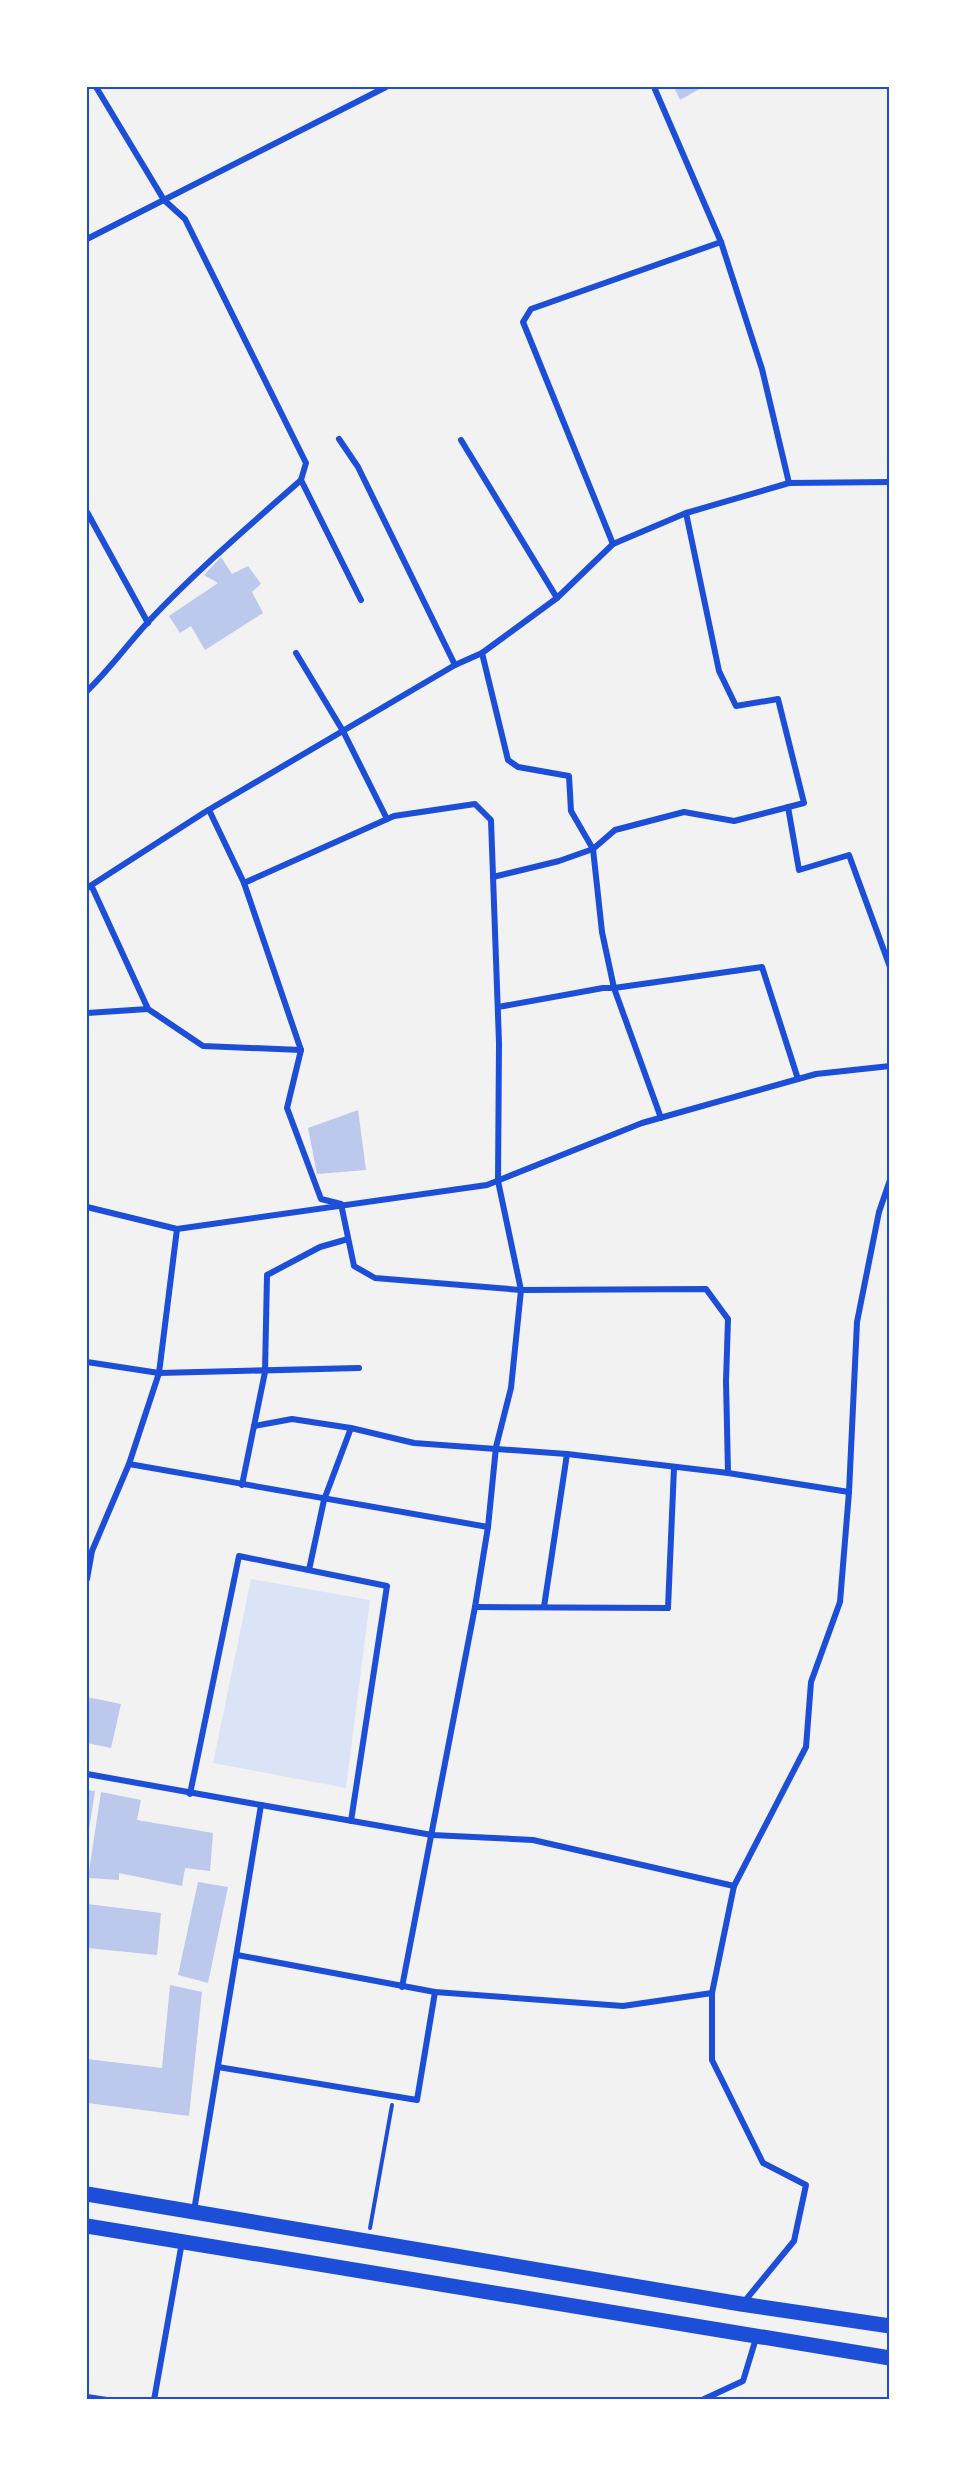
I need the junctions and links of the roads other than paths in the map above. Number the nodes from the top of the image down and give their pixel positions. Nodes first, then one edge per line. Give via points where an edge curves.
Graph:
1 (96, 87) edge
2 (386, 87) edge
3 (654, 87) edge
4 (164, 200) junction
5 (87, 239) edge
6 (721, 242) junction
7 (339, 439) dead end
8 (461, 440) dead end
9 (301, 480) junction
10 (890, 482) edge
11 (789, 483) junction
12 (87, 512) edge
13 (686, 513) junction
14 (613, 544) junction
15 (556, 598) junction
16 (361, 600) dead end
17 (147, 623) junction
18 (296, 653) dead end
19 (482, 653) junction
20 (455, 665) junction
21 (87, 691) edge
22 (343, 731) junction
23 (788, 807) junction
24 (209, 810) junction
25 (387, 819) junction
26 (593, 849) junction
27 (493, 877) junction
28 (244, 883) junction
29 (89, 887) edge
30 (890, 967) edge
31 (614, 988) junction
32 (498, 1007) junction
33 (148, 1009) junction
34 (87, 1013) edge
35 (301, 1050) junction
36 (890, 1066) edge
37 (798, 1079) junction
38 (661, 1118) junction
39 (498, 1180) junction
40 (890, 1180) edge
41 (341, 1204) junction
42 (87, 1207) edge
43 (177, 1229) junction
44 (348, 1239) junction
45 (521, 1290) junction
46 (87, 1362) edge
47 (359, 1368) dead end
48 (265, 1372) junction
49 (159, 1373) junction
50 (254, 1426) junction
51 (351, 1428) junction
52 (496, 1447) junction
53 (567, 1454) junction
54 (129, 1464) junction
55 (674, 1468) junction
56 (728, 1473) junction
57 (242, 1485) junction
58 (849, 1492) junction
59 (324, 1500) junction
60 (488, 1527) junction
61 (309, 1570) junction
62 (87, 1579) edge
63 (475, 1606) junction
64 (544, 1607) junction
65 (87, 1774) edge
66 (190, 1794) junction
67 (261, 1805) junction
68 (351, 1821) junction
69 (432, 1835) junction
70 (734, 1886) junction
71 (237, 1955) junction
72 (402, 1987) junction
73 (435, 1992) junction
74 (712, 1993) junction
75 (218, 2067) junction
76 (87, 2194) edge
77 (194, 2212) junction
78 (87, 2226) edge
79 (182, 2242) junction
80 (741, 2304) junction
81 (890, 2326) edge
82 (757, 2334) junction
83 (890, 2358) edge
84 (87, 2397) edge
85 (107, 2400) edge
86 (154, 2400) edge
87 (702, 2400) edge

1 - 4 street
2 - 4 street
3 - 6 street
4 - 5 street
4 - 9 street via 185,219 306,463
6 - 11 street via 762,369
6 - 14 street via 531,309 524,322
7 - 20 street via 358,467
8 - 15 street
9 - 16 street
9 - 17 street
10 - 11 street
11 - 13 street
12 - 17 street
13 - 14 street
13 - 23 street via 719,671 736,706 778,699 804,803
14 - 15 street
15 - 19 street
17 - 21 street
18 - 22 street
19 - 20 street
19 - 26 street via 507,760 518,767 569,776 571,811
20 - 22 street
22 - 24 street
22 - 25 street
23 - 26 street via 734,821 684,812 615,830
23 - 30 street via 799,870 849,855
24 - 28 street
24 - 29 street
25 - 27 street via 475,804 491,820
25 - 28 street
26 - 27 street
26 - 31 street via 602,932
27 - 32 street
28 - 35 street
29 - 33 street
31 - 32 street
31 - 37 street via 762,967
31 - 38 street
32 - 39 street
33 - 34 street
33 - 35 street via 203,1046
35 - 41 street via 287,1108 321,1199
36 - 37 street
37 - 38 street
38 - 39 street
39 - 41 street via 487,1185
39 - 45 street
40 - 58 street via 879,1212 857,1322
41 - 43 street
41 - 44 street
42 - 43 street
43 - 49 street
44 - 45 street via 354,1266 375,1278
44 - 48 street via 320,1246 267,1275
45 - 52 street via 512,1388
45 - 56 street via 706,1289 728,1319
46 - 49 street
47 - 48 street
48 - 49 street
48 - 50 street
49 - 54 street
50 - 51 street via 292,1419
50 - 57 street
51 - 52 street via 414,1443
51 - 59 street
52 - 53 street
52 - 60 street
53 - 55 street
53 - 64 street
54 - 57 street
54 - 62 street via 93,1551
55 - 56 street
55 - 64 street via 668,1608
56 - 58 street
57 - 59 street
58 - 70 street via 840,1602 811,1682 806,1747
59 - 60 street
59 - 61 street
60 - 63 street
61 - 66 street via 240,1556
61 - 68 street via 387,1586
63 - 64 street
63 - 69 street
65 - 66 street
66 - 67 street
67 - 68 street
67 - 71 street
68 - 69 street
69 - 70 street via 533,1840
69 - 72 street
70 - 74 street
71 - 72 street
71 - 75 street
72 - 73 street
73 - 74 street via 623,2006
73 - 75 street via 417,2100
74 - 80 street via 712,2060 763,2163 806,2185 794,2241
75 - 77 street
76 - 77 main road
77 - 80 main road
78 - 79 main road
79 - 82 main road
79 - 86 street
80 - 81 main road
82 - 83 main road
82 - 87 street via 743,2381
84 - 85 street

